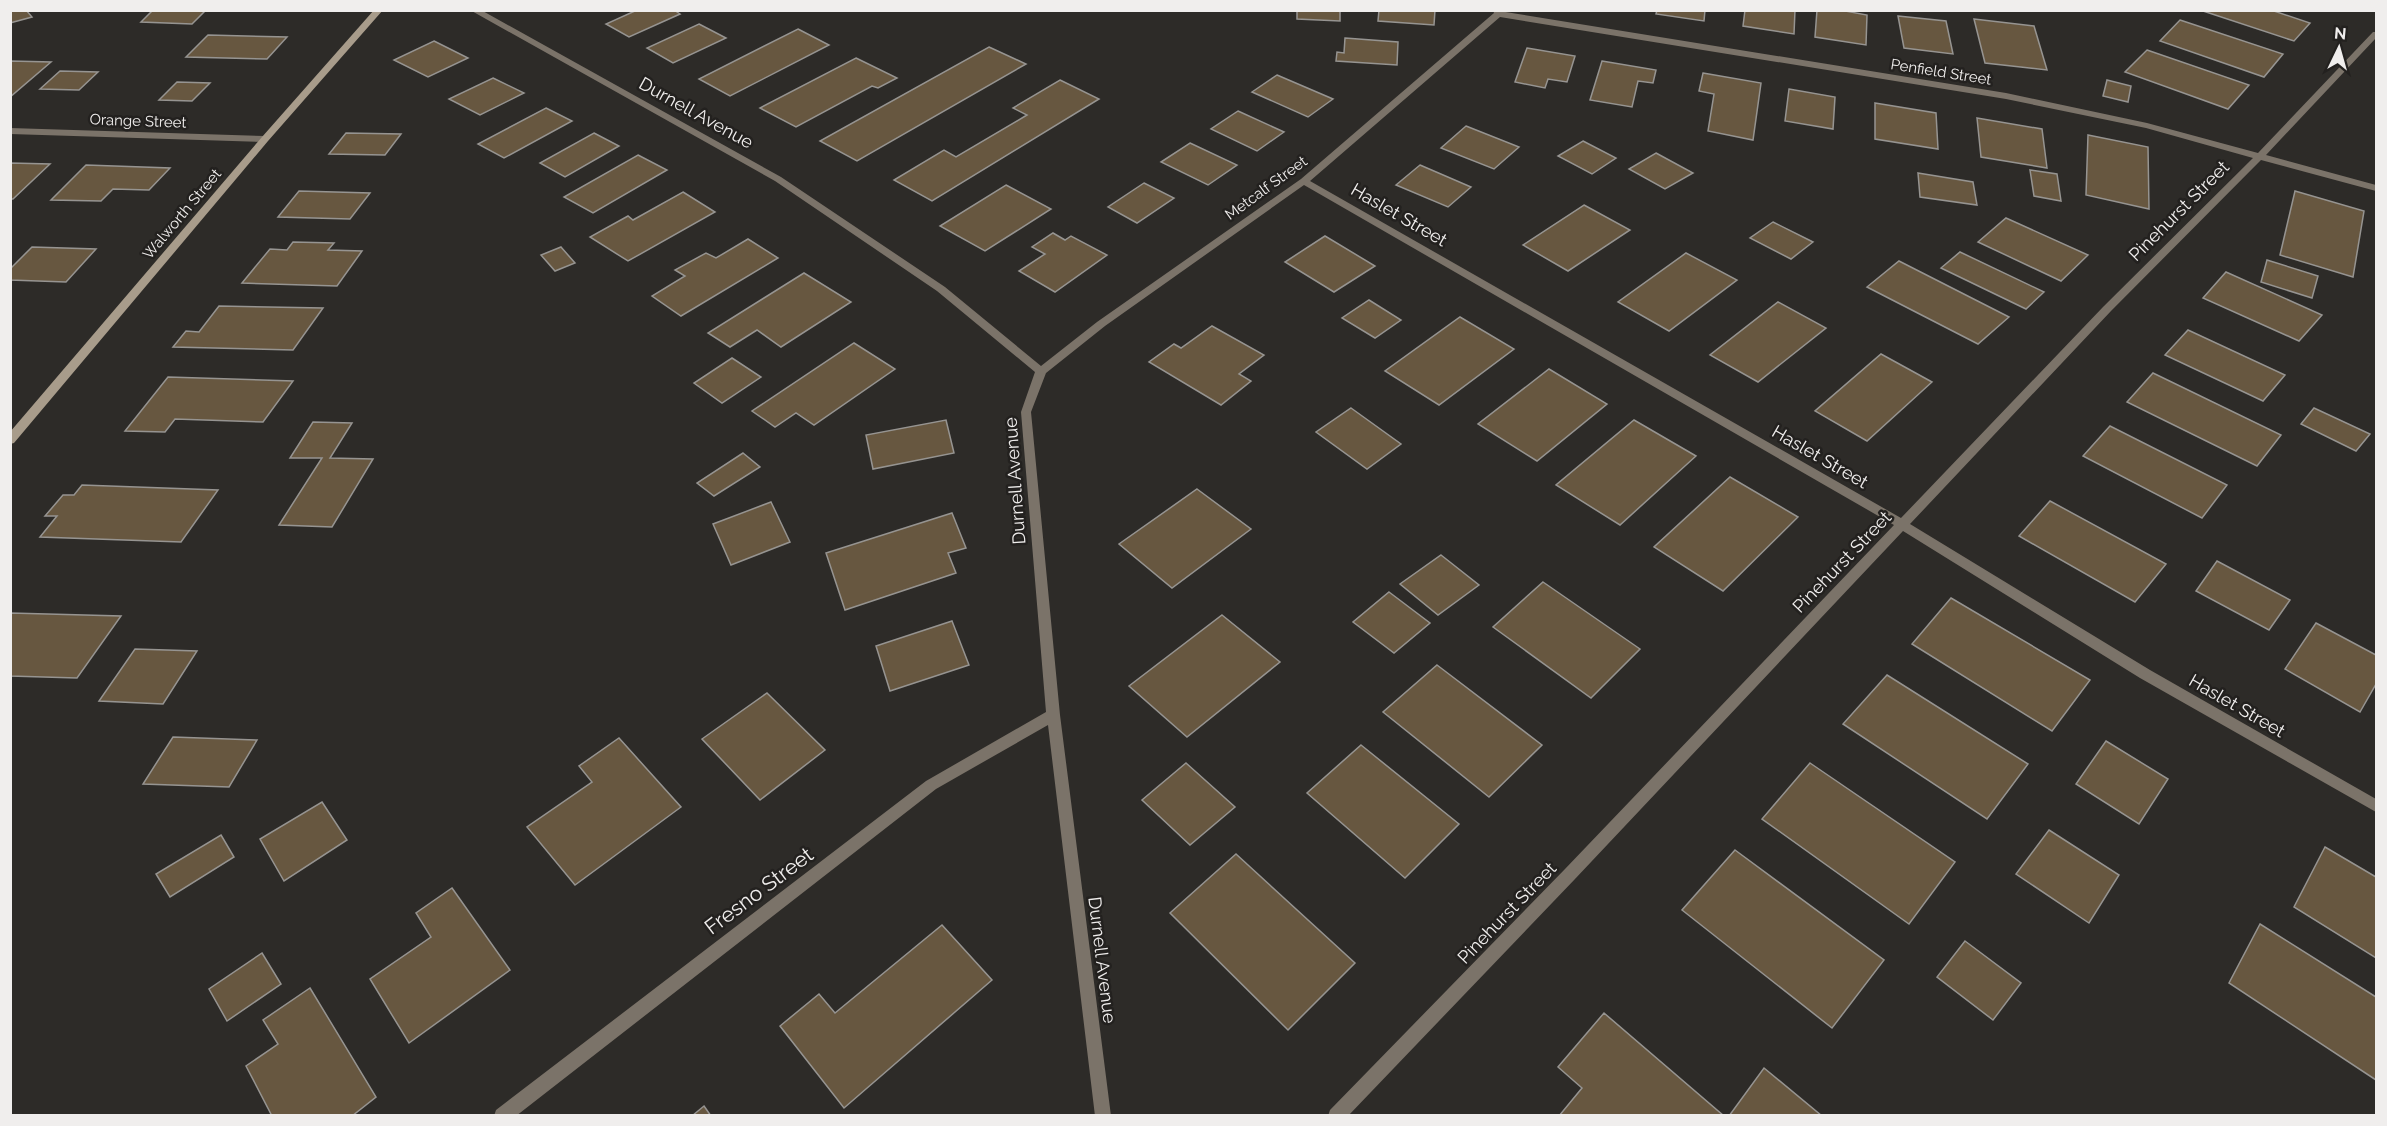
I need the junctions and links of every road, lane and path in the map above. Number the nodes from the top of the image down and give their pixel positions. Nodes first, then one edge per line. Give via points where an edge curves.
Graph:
1 (379, 10) edge
2 (474, 10) edge
3 (1497, 12) edge
4 (2376, 34) edge
5 (10, 131) edge
6 (265, 139) junction
7 (2259, 156) junction
8 (1305, 181) junction
9 (2376, 188) edge
10 (1041, 371) junction
11 (10, 440) edge
12 (1903, 525) junction
13 (1053, 715) junction
14 (2376, 806) edge
15 (502, 1116) edge
16 (1103, 1116) edge
17 (1336, 1116) edge

1 - 6 street, Walworth Street
2 - 10 street, Durnell Avenue via 778,179 941,289
3 - 7 street, Penfield Street via 2006,96 2147,126
3 - 8 street, Metcalf Street
4 - 7 street, Pinehurst Street
5 - 6 street, Orange Street
6 - 11 street, Walworth Street
7 - 9 street, Penfield Street
7 - 12 street, Pinehurst Street via 2107,309
8 - 10 street, Metcalf Street via 1101,324
8 - 12 street, Haslet Street
10 - 13 street, Durnell Avenue via 1026,412
12 - 14 street, Haslet Street via 2145,674
12 - 17 street, Pinehurst Street
13 - 15 street, Fresno Street via 931,785
13 - 16 street, Durnell Avenue

